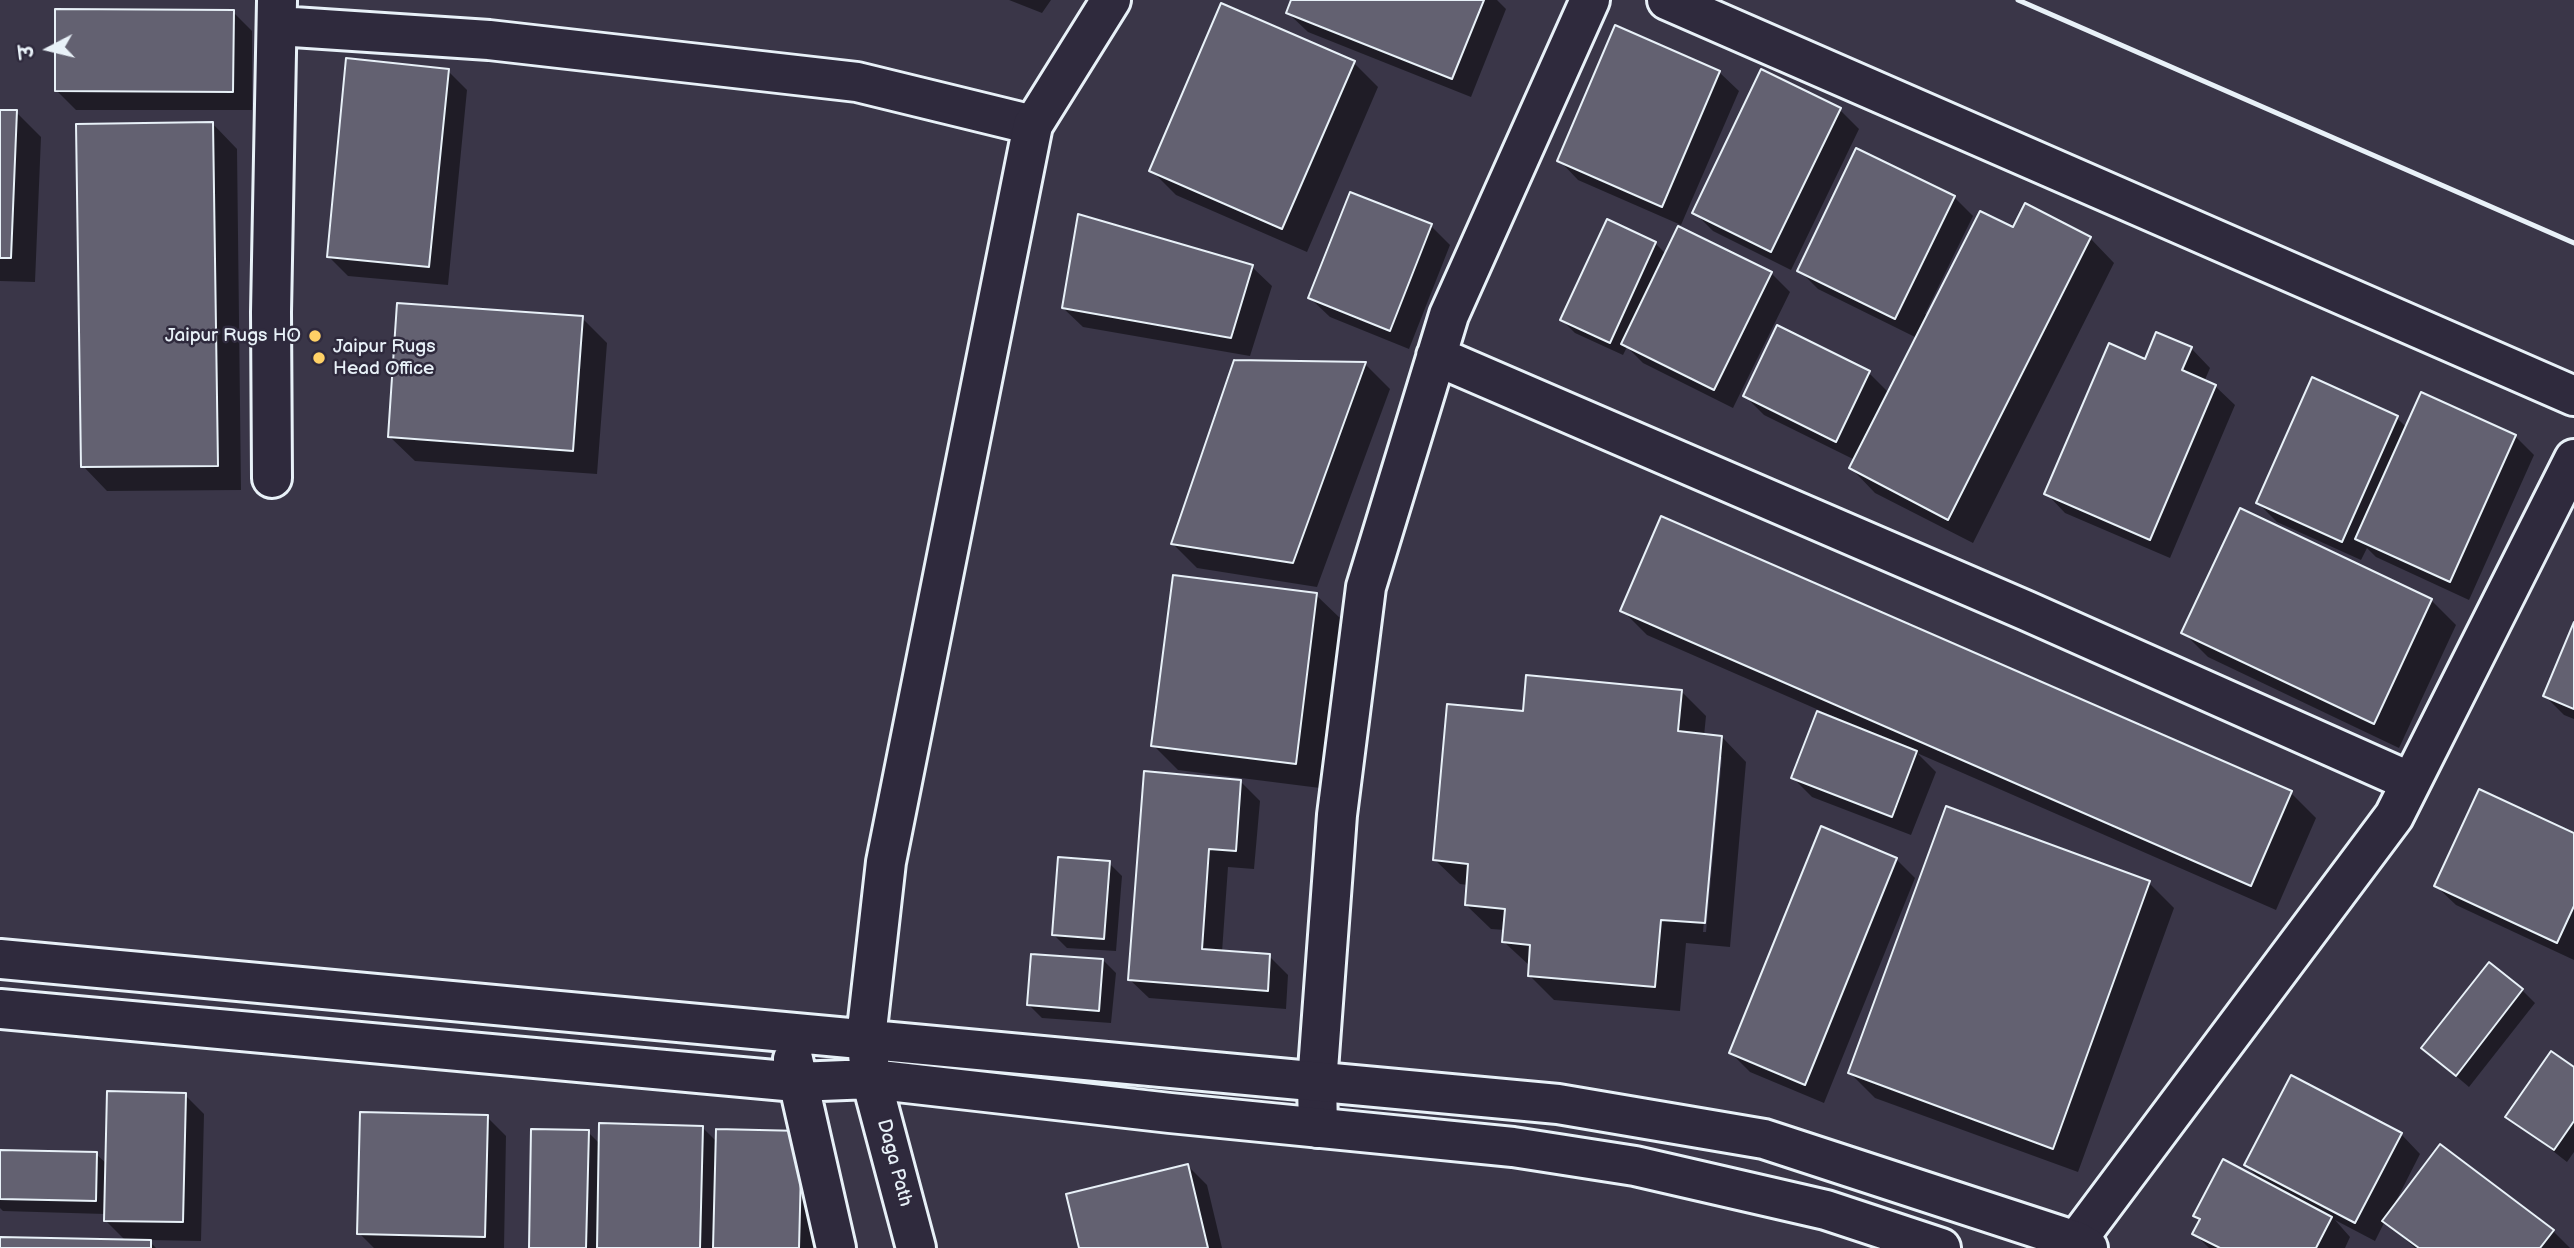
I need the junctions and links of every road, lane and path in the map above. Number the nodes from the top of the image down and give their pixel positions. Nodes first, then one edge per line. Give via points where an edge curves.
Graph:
1 (1111, 0) edge
2 (1590, 0) edge
3 (1667, 0) edge
4 (278, 13) edge
5 (1033, 125) junction
6 (1437, 356) junction
7 (2574, 396) edge
8 (2574, 459) edge
9 (272, 478) dead end
10 (2411, 782) junction
11 (0, 959) edge
12 (0, 1009) edge
13 (789, 1031) junction
14 (866, 1038) junction
15 (871, 1079) junction
16 (796, 1082) junction
17 (1317, 1083) junction
18 (1318, 1128) junction
19 (2078, 1245) edge
20 (836, 1248) edge
21 (916, 1248) edge
22 (1941, 1248) edge

1 - 5 street
2 - 6 street via 1449,315
3 - 7 street
4 - 5 street via 857,82
4 - 9 street
5 - 14 street, Daga Path via 886,862
6 - 10 street
6 - 17 street via 1366,587 1336,815
8 - 10 street
10 - 19 street via 2394,816
11 - 13 street
12 - 16 street
13 - 14 street
13 - 16 street
14 - 15 street, Daga Path
14 - 17 street
15 - 16 street
15 - 18 street
15 - 21 street, Daga Path
16 - 20 street
17 - 18 street
17 - 19 street via 1558,1104 1765,1139
18 - 22 street via 1513,1147 1635,1166 1826,1210

